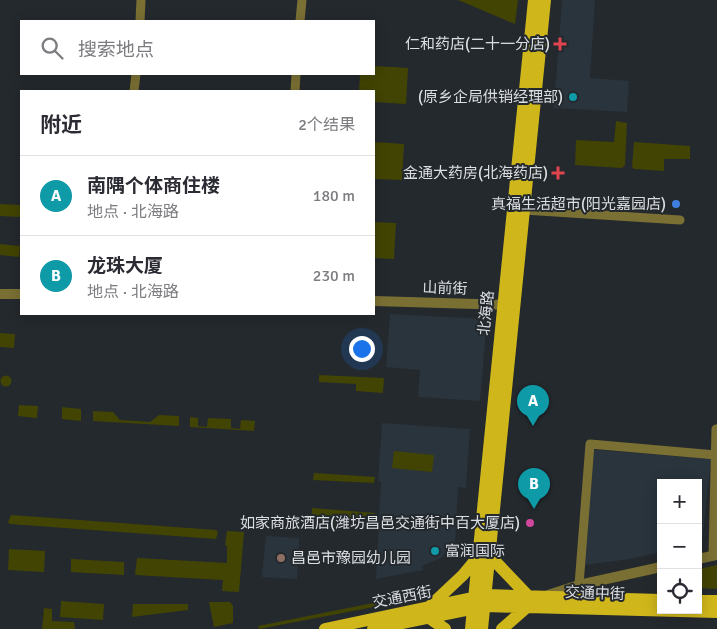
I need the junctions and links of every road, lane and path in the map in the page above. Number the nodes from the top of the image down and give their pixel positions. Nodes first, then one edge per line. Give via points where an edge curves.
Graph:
1 (141, 0) edge
2 (302, 0) edge
3 (534, 0) edge
4 (545, 0) edge
5 (140, 20) edge
6 (300, 20) edge
7 (136, 75) edge
8 (296, 75) edge
9 (134, 90) edge
10 (295, 90) edge
11 (524, 210) junction
12 (680, 220) dead end
13 (0, 294) edge
14 (20, 294) edge
15 (375, 300) edge
16 (509, 305) junction
17 (716, 429) edge
18 (716, 455) junction
19 (715, 555) edge
20 (484, 556) junction
21 (702, 558) edge
22 (657, 568) edge
23 (579, 585) junction
24 (542, 596) junction
25 (657, 600) edge
26 (702, 601) edge
27 (717, 601) edge
28 (479, 602) junction
29 (528, 602) junction
30 (717, 612) edge
31 (428, 613) junction
32 (325, 629) edge
33 (373, 629) edge
34 (445, 629) edge
35 (470, 629) edge
36 (482, 629) edge
37 (502, 629) edge

1 - 5 street
2 - 6 street
3 - 16 main road, 北海路
4 - 11 main road, 北海路
7 - 9 street
8 - 10 street
11 - 12 street
11 - 16 main road, 北海路
13 - 14 street
15 - 16 street, 山前街
16 - 20 main road, 北海路
17 - 18 street
18 - 19 street
18 - 23 street via 590,444
19 - 21 street
20 - 28 main road, 北海路
20 - 29 main road
20 - 31 main road
22 - 23 street
23 - 24 street
24 - 25 main road, 交通中街
24 - 29 main road, 交通中街
26 - 27 main road
28 - 29 main road, 交通中街
28 - 31 main road, 交通西街
28 - 35 main road, 北海路
28 - 36 main road, 北海路
29 - 30 main road, 交通中街
29 - 37 main road
31 - 32 main road, 交通西街
31 - 33 main road, 交通西街
31 - 34 main road

